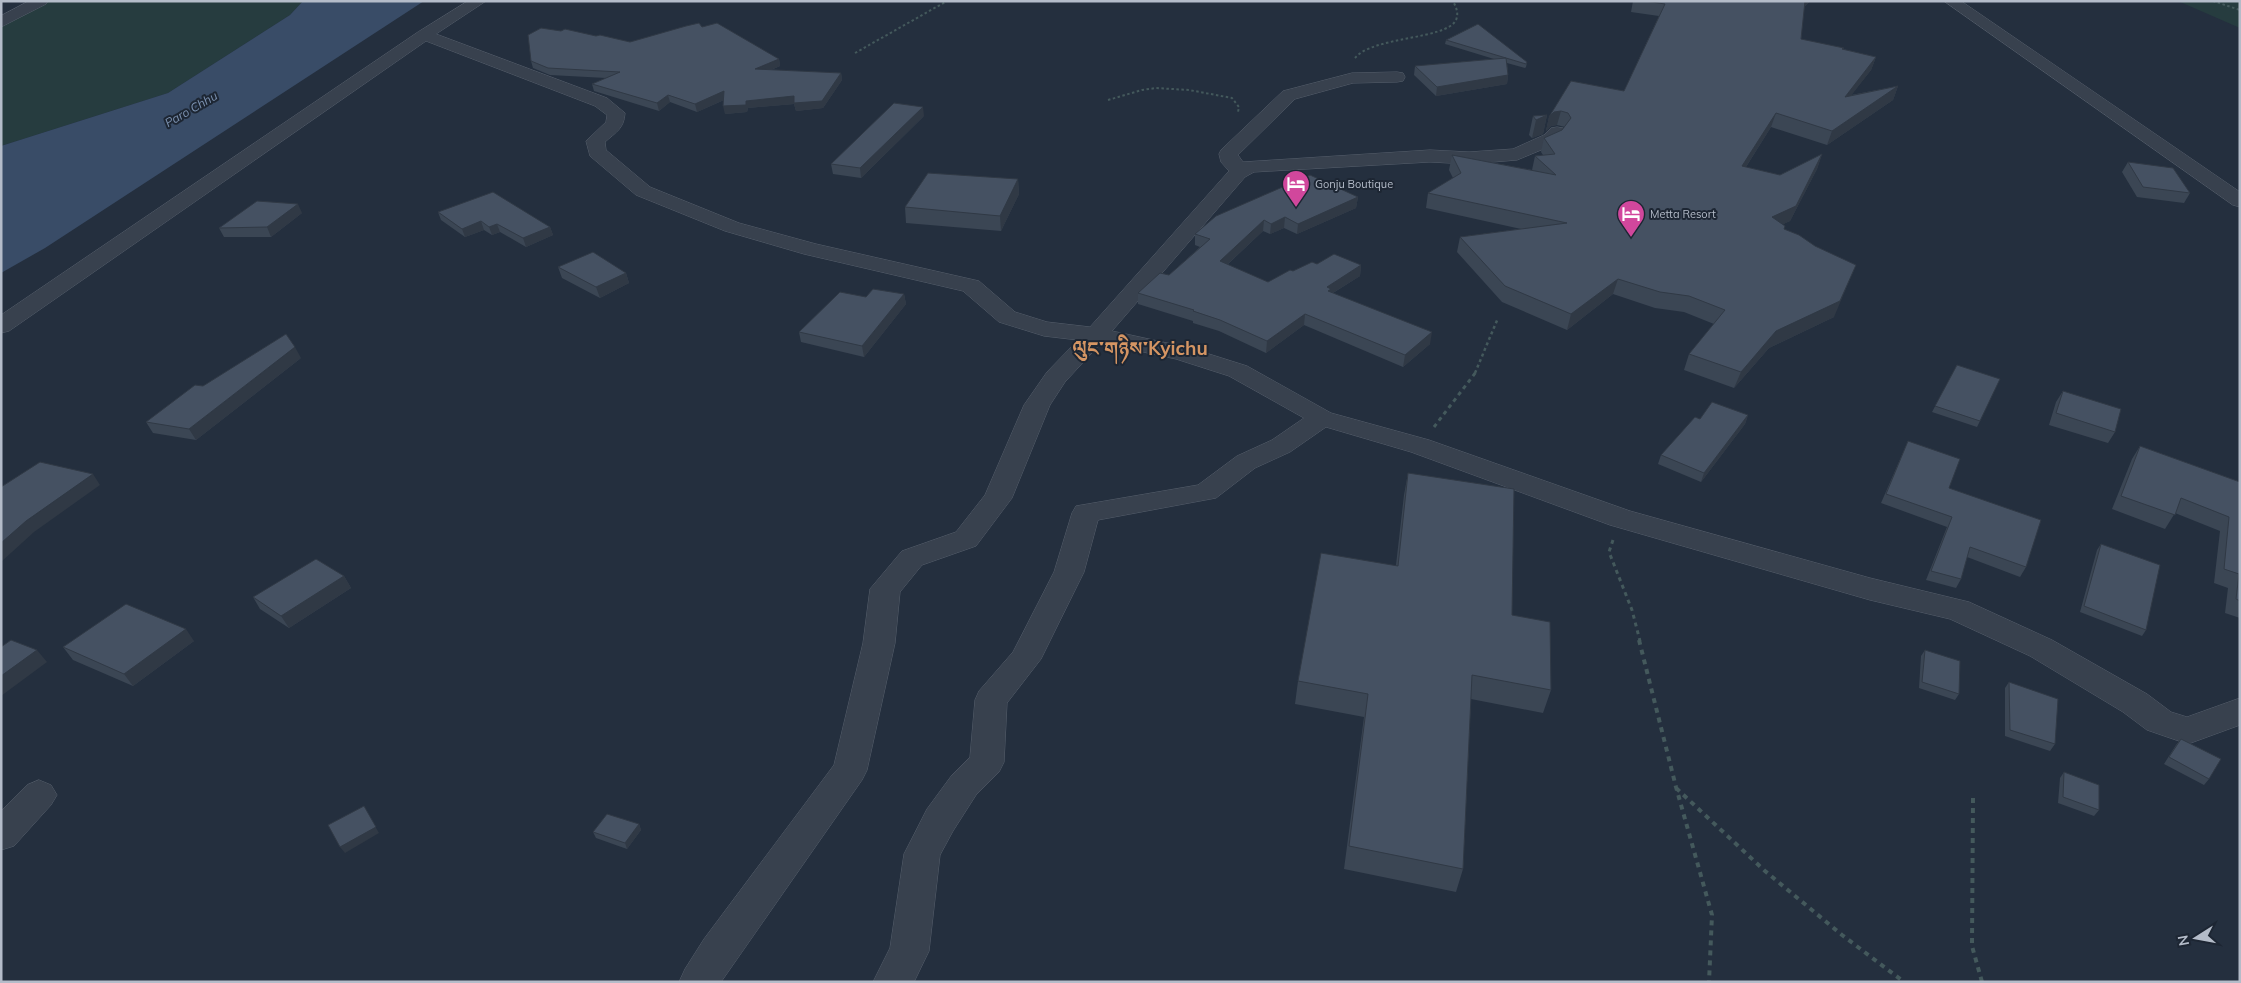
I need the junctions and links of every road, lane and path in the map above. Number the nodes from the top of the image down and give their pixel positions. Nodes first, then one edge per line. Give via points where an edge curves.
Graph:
1 (41, 1) edge
2 (479, 1) edge
3 (947, 1) edge
4 (1453, 1) edge
5 (1951, 1) edge
6 (2213, 1) edge
7 (2240, 10) edge
8 (1, 22) edge
9 (424, 36) junction
10 (855, 52) dead end
11 (1397, 77) dead end
12 (1352, 78) junction
13 (1108, 100) dead end
14 (1557, 132) edge
15 (1248, 135) junction
16 (1241, 171) junction
17 (2240, 201) edge
18 (1498, 318) dead end
19 (1, 326) edge
20 (1095, 335) junction
21 (1322, 418) junction
22 (1420, 446) junction
23 (1620, 518) junction
24 (2240, 711) edge
25 (1676, 787) junction
26 (40, 795) dead end
27 (1973, 798) dead end
28 (1, 835) edge
29 (699, 982) edge
30 (893, 982) edge
31 (1709, 982) edge
32 (1904, 982) edge
33 (1982, 982) edge

1 - 8 street
2 - 9 street
3 - 10 path
4 - 12 path via 1458,9 1457,15 1445,30 1390,41 1374,50 1360,52 1357,58 1346,60
5 - 17 street
6 - 7 path
9 - 19 street
9 - 20 street via 546,80 601,102 616,112 615,124 595,141 596,152 642,191 732,227 971,286 1007,317 1044,329
11 - 12 street
12 - 15 street via 1288,95
13 - 15 path via 1146,89 1184,90 1232,98 1239,107 1235,123
14 - 16 street via 1551,139 1517,154 1329,161 1250,166
15 - 16 street via 1228,154 1230,162
16 - 20 street
18 - 22 path via 1474,377
20 - 21 street via 1182,353 1238,371
20 - 29 street via 1056,377 1037,405 998,498 966,539 912,558 885,589 880,643 850,770
21 - 22 street
21 - 30 street via 1281,446 1246,462 1206,492 1086,513 1069,572 1025,659 991,700 987,762 964,785 922,854 909,951
22 - 23 street
23 - 24 street via 1870,589 1958,610 2041,648 2135,703 2159,721 2188,731
23 - 25 path via 1609,552 1632,610
25 - 31 path via 1712,915
25 - 32 path via 1765,871
26 - 28 street
27 - 33 path via 1972,946

